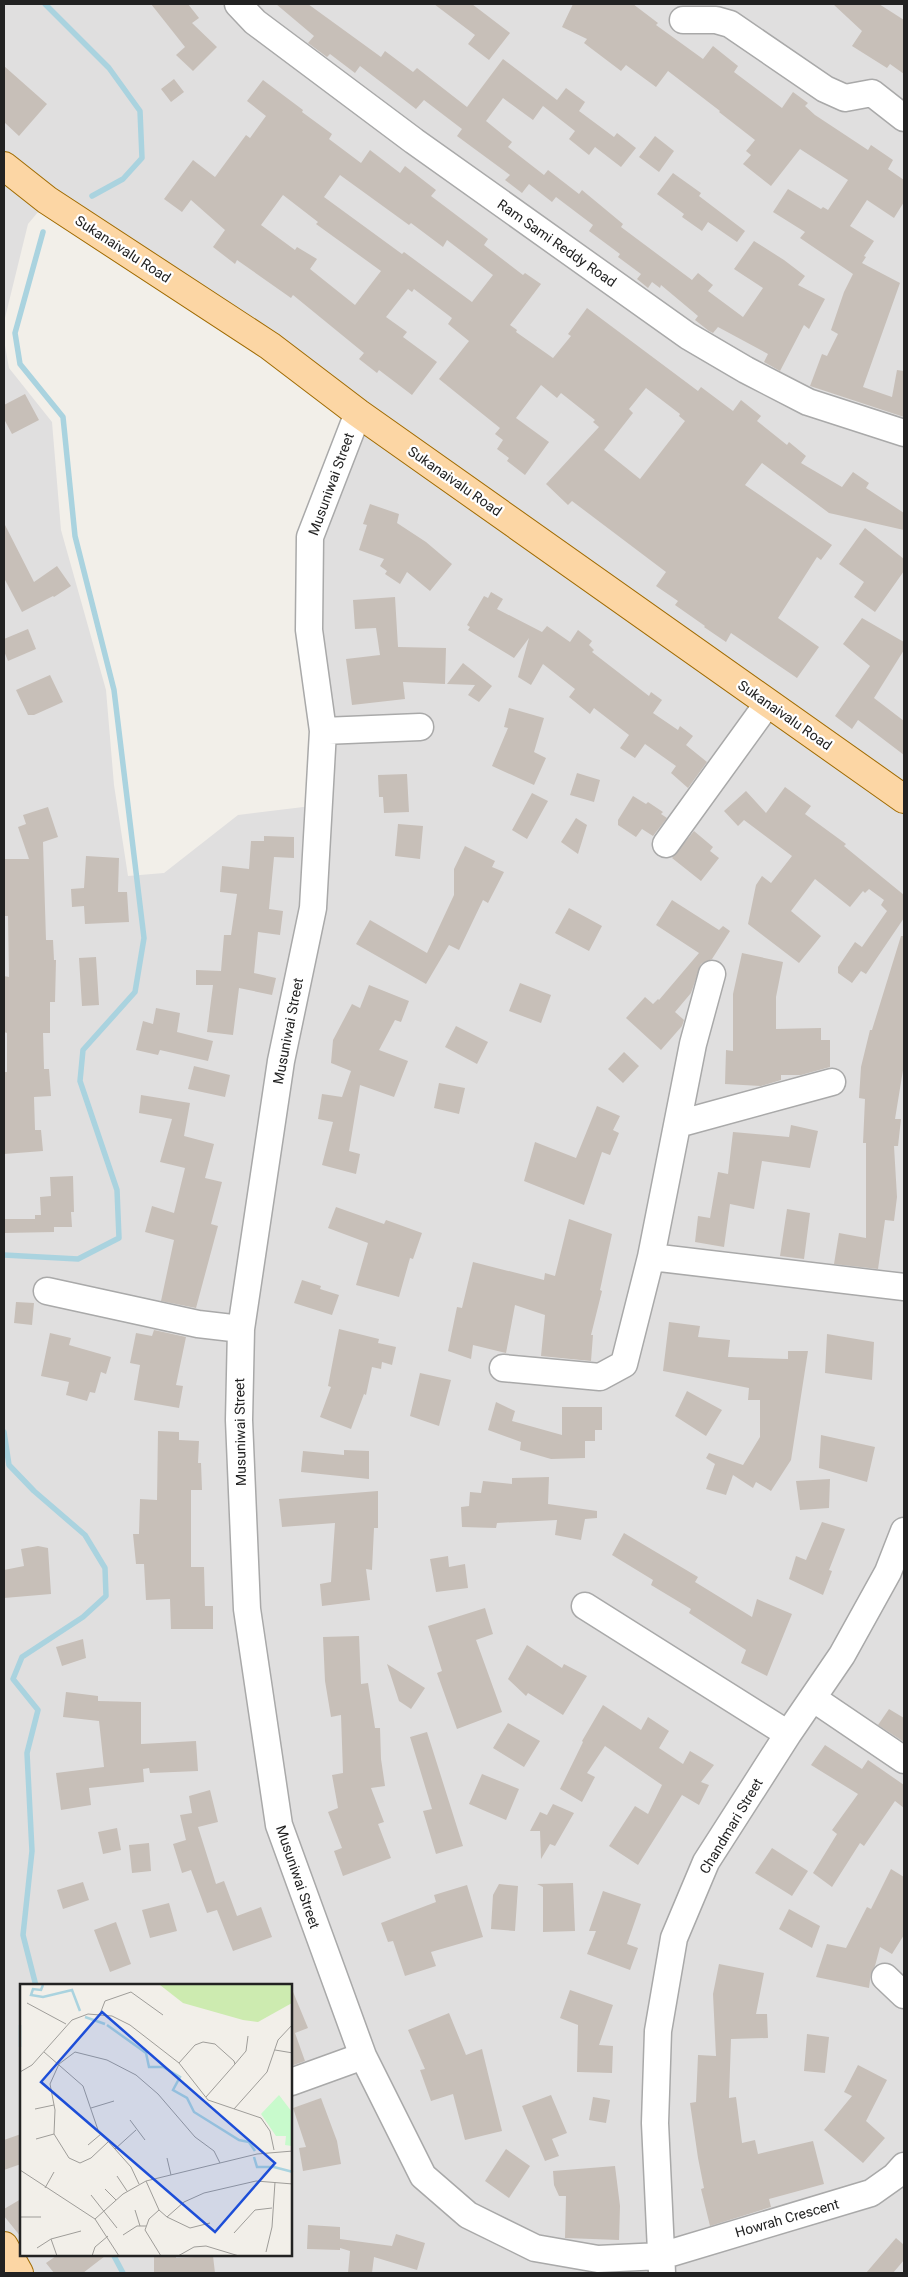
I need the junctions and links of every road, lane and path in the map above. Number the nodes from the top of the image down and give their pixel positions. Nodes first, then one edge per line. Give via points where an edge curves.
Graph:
1 (238, 4) edge
2 (683, 20) dead end
3 (904, 118) edge
4 (4, 166) edge
5 (358, 413) junction
6 (904, 433) edge
7 (768, 703) junction
8 (420, 727) dead end
9 (323, 731) junction
10 (904, 800) edge
11 (666, 844) dead end
12 (712, 974) dead end
13 (832, 1082) dead end
14 (678, 1124) junction
15 (651, 1257) junction
16 (904, 1287) edge
17 (47, 1291) dead end
18 (241, 1329) junction
19 (503, 1368) dead end
20 (904, 1530) edge
21 (585, 1606) dead end
22 (814, 1699) junction
23 (788, 1734) junction
24 (904, 1760) edge
25 (885, 1977) dead end
26 (904, 1995) edge
27 (363, 2056) junction
28 (292, 2082) edge
29 (904, 2166) edge
30 (4, 2246) edge
31 (662, 2265) edge
32 (19, 2273) edge

1 - 6 street, Ram Sami Reddy Road via 255,22 414,141 688,336 808,402
2 - 3 street via 716,20 730,24 825,89 845,98 872,93
4 - 5 main road, Sukanaivalu Road via 48,200 270,346
5 - 7 main road, Sukanaivalu Road
5 - 9 street, Musuniwai Street via 310,537 308,630
7 - 10 main road, Sukanaivalu Road
7 - 11 street
8 - 9 street
9 - 18 street, Musuniwai Street via 312,908 281,1061
12 - 14 street via 693,1044
13 - 14 street
14 - 15 street
15 - 16 street
15 - 19 street via 624,1364 600,1377
17 - 18 street via 198,1324
18 - 27 street, Musuniwai Street via 239,1420 247,1610 279,1826
20 - 22 street, Chandmari Street via 888,1572
21 - 23 street
22 - 23 street, Chandmari Street
22 - 24 street
23 - 31 street, Chandmari Street via 706,1862 674,1938 658,2031 655,2123
25 - 26 street
27 - 28 street
27 - 31 street, Musuniwai Street via 423,2176 468,2216 536,2248 598,2259
29 - 31 street, Howrah Crescent via 871,2192
30 - 32 main road

